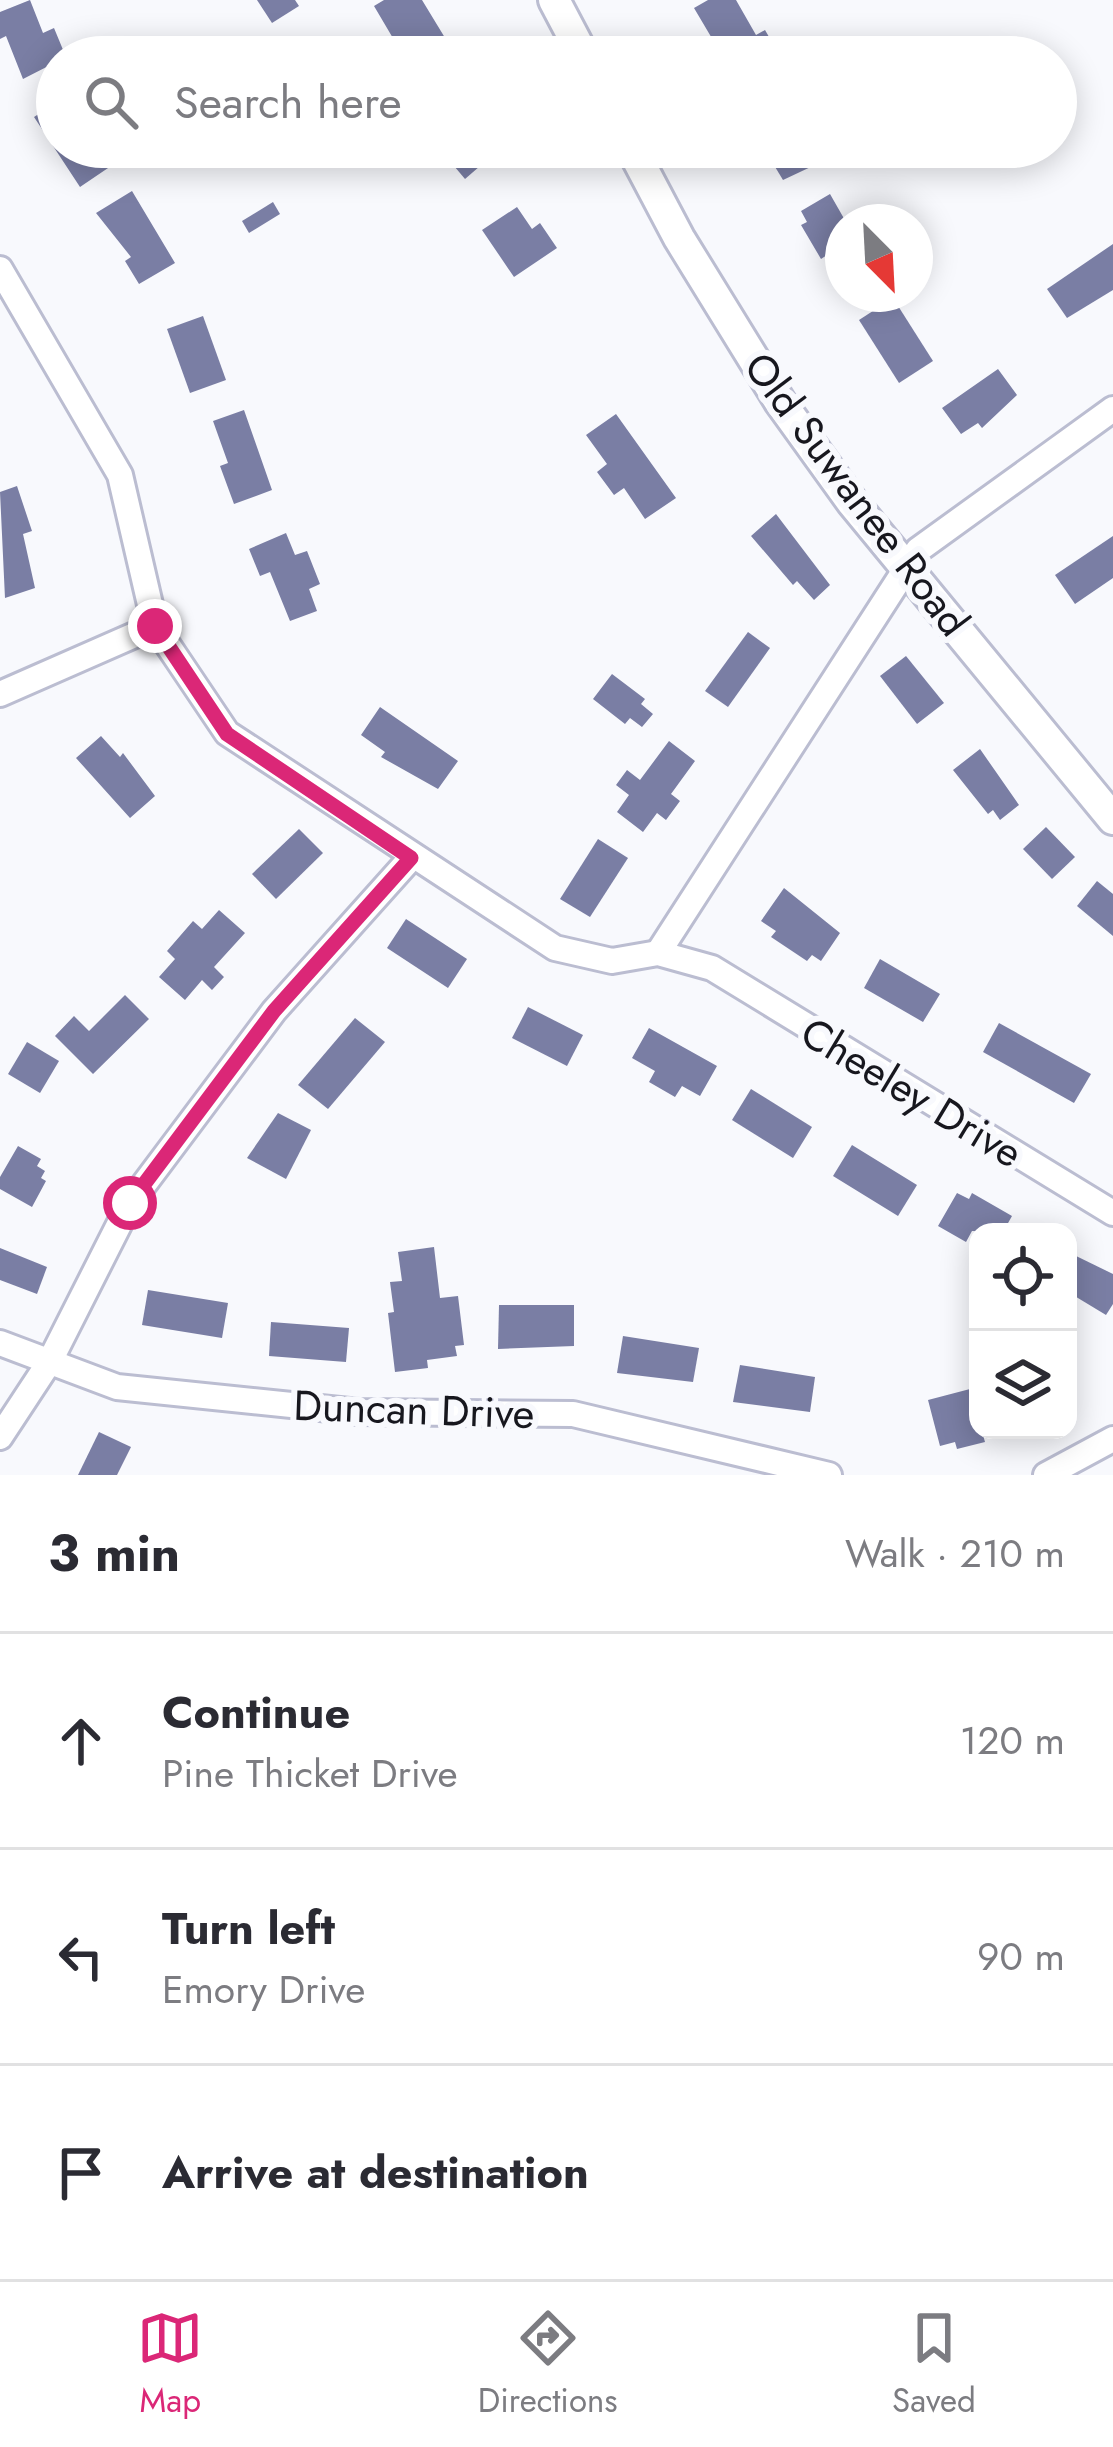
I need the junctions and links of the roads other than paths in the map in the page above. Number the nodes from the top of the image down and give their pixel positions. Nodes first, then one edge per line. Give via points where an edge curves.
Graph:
1 (554, 0) edge
2 (573, 36) edge
3 (642, 168) edge
4 (0, 269) edge
5 (1113, 410) edge
6 (907, 565) junction
7 (155, 626) junction
8 (0, 694) edge
9 (1113, 819) edge
10 (411, 858) junction
11 (658, 952) junction
12 (1113, 1213) edge
13 (0, 1343) edge
14 (50, 1361) junction
15 (0, 1437) edge
16 (1113, 1439) edge
17 (829, 1475) edge
18 (1046, 1475) edge

1 - 2 street
3 - 6 street, Old Suwanee Road via 780,402
4 - 7 street via 120,475
5 - 6 street
6 - 9 street, Old Suwanee Road
6 - 11 street
7 - 8 street
7 - 10 street via 227,734
10 - 11 street via 555,948 612,961
10 - 14 street via 274,1011 130,1203
11 - 12 street, Cheeley Drive via 712,968
13 - 14 street, Duncan Drive
14 - 15 street
14 - 17 street, Duncan Drive via 117,1387 359,1412 573,1414
16 - 18 street

